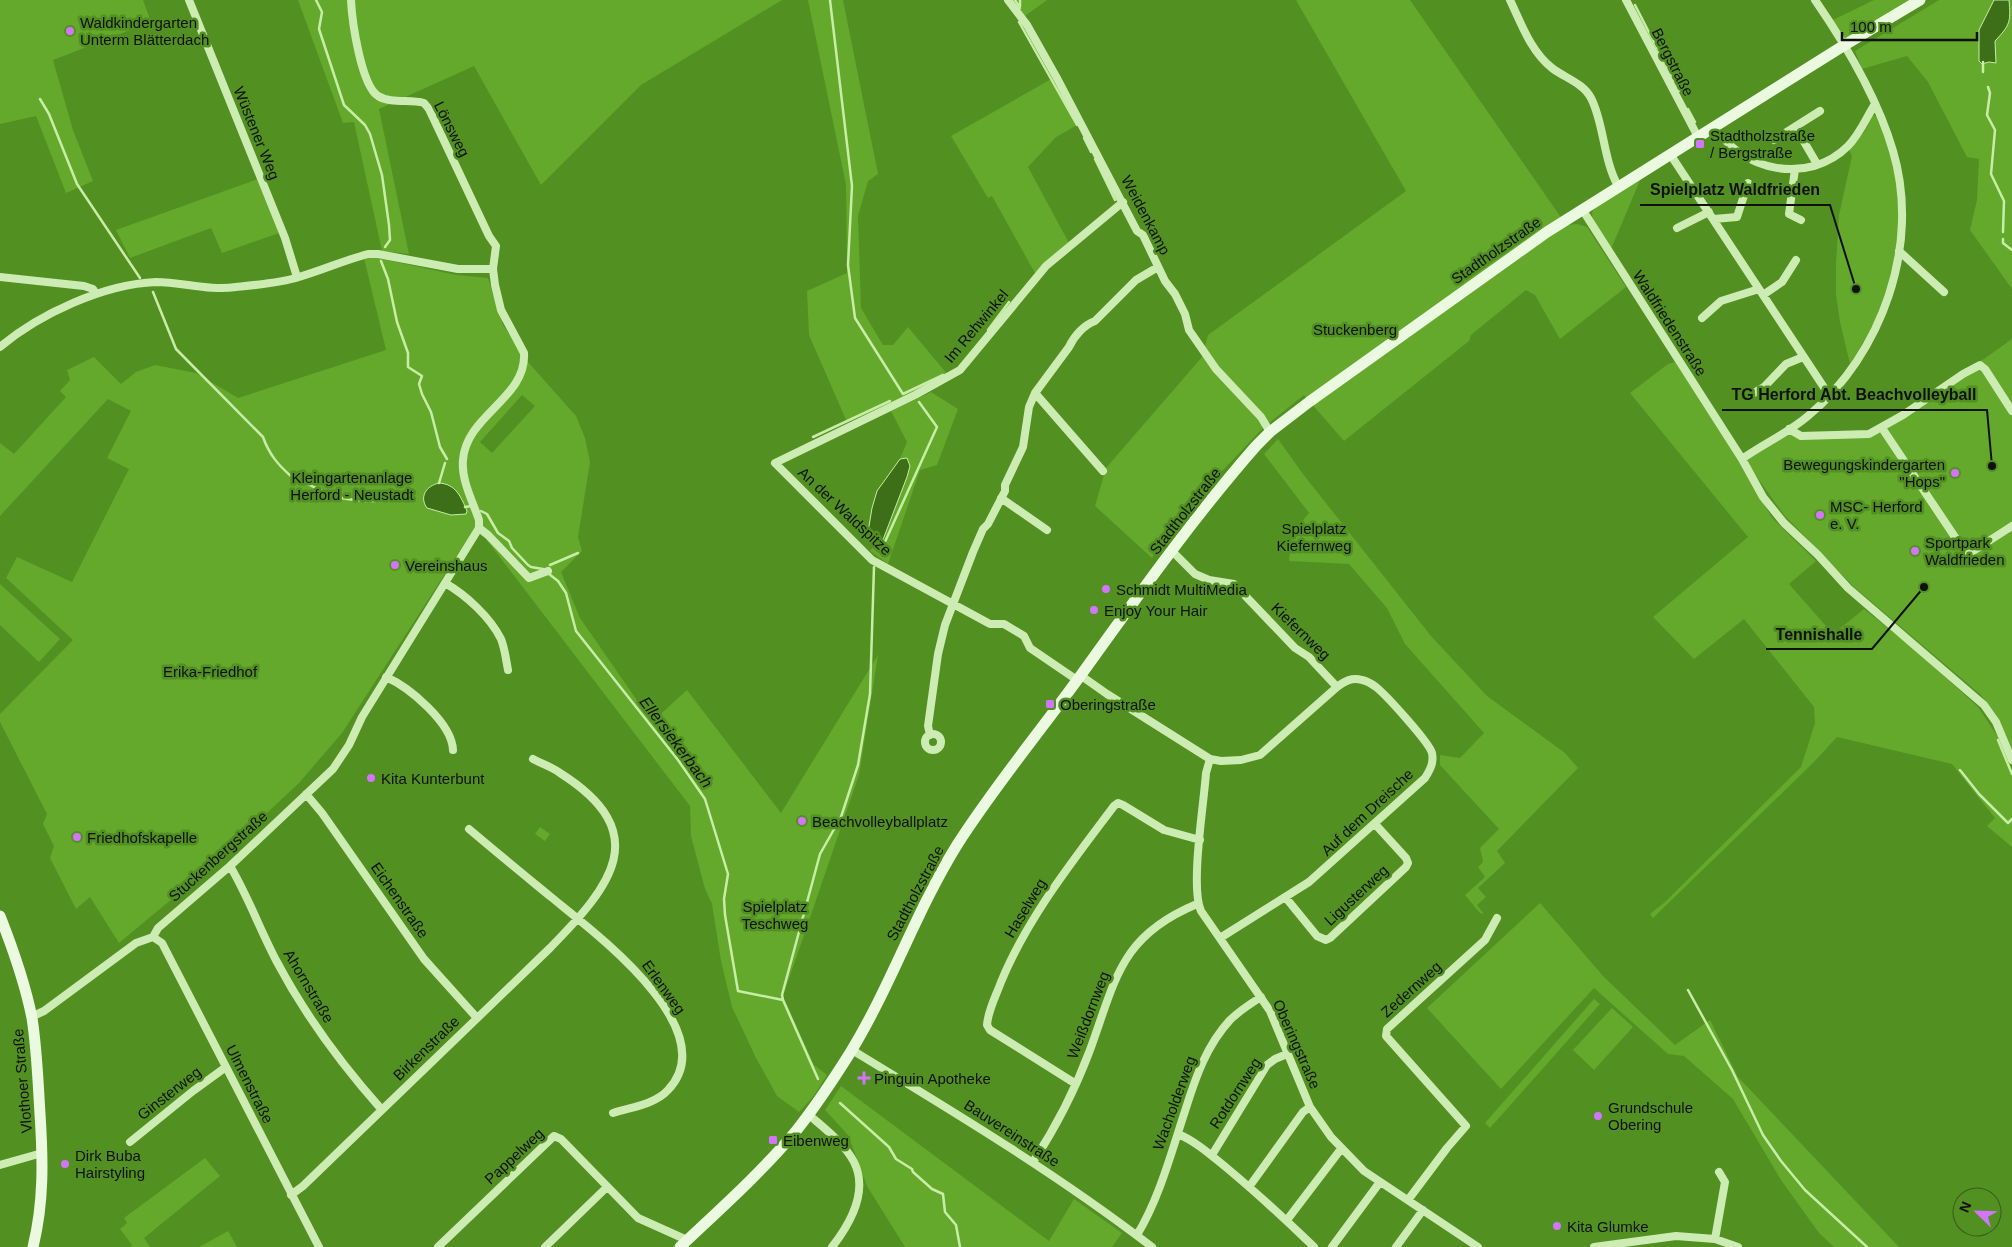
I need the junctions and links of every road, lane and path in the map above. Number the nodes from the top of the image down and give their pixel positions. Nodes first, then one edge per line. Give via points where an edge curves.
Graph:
1 (189, 0) edge
2 (351, 0) edge
3 (1008, 0) edge
4 (1510, 0) edge
5 (1626, 0) edge
6 (1920, 0) edge
7 (1817, 1) edge
8 (1844, 46) junction
9 (1875, 104) junction
10 (1820, 111) dead end
11 (1715, 126) junction
12 (1796, 128) junction
13 (1698, 137) junction
14 (1774, 140) dead end
15 (1670, 154) junction
16 (1817, 164) junction
17 (1795, 169) junction
18 (1748, 183) dead end
19 (1618, 186) junction
20 (1124, 202) junction
21 (1582, 210) junction
22 (1709, 212) junction
23 (1714, 219) junction
24 (1801, 220) dead end
25 (1677, 228) dead end
26 (1899, 251) junction
27 (1796, 260) dead end
28 (1158, 267) junction
29 (493, 269) junction
30 (0, 277) edge
31 (297, 277) junction
32 (1761, 292) junction
33 (1944, 292) dead end
34 (96, 294) junction
35 (1702, 318) dead end
36 (0, 347) edge
37 (1803, 357) junction
38 (1035, 393) junction
39 (1829, 395) junction
40 (1749, 396) dead end
41 (2012, 410) edge
42 (1882, 428) junction
43 (1790, 429) junction
44 (1270, 432) junction
45 (1742, 459) junction
46 (775, 463) joint
47 (1103, 471) dead end
48 (1001, 498) junction
49 (2012, 526) edge
50 (479, 528) junction
51 (1047, 530) dead end
52 (1172, 551) junction
53 (548, 571) dead end
54 (445, 583) junction
55 (953, 604) junction
56 (508, 670) dead end
57 (386, 677) junction
58 (1079, 678) junction
59 (1337, 687) junction
60 (930, 735) dead end
61 (453, 750) dead end
62 (533, 759) dead end
63 (1210, 759) junction
64 (2012, 760) edge
65 (306, 794) junction
66 (1376, 824) junction
67 (469, 829) dead end
68 (1200, 840) junction
69 (230, 866) junction
70 (1286, 898) junction
71 (1197, 904) junction
72 (0, 916) edge
73 (1497, 918) dead end
74 (578, 919) junction
75 (153, 937) junction
76 (1220, 938) junction
77 (1261, 997) junction
78 (32, 1017) junction
79 (477, 1018) junction
80 (852, 1050) junction
81 (1287, 1054) junction
82 (226, 1067) junction
83 (1076, 1084) junction
84 (1310, 1107) junction
85 (382, 1110) junction
86 (613, 1113) dead end
87 (808, 1114) junction
88 (1178, 1134) junction
89 (130, 1142) dead end
90 (1341, 1149) junction
91 (42, 1153) junction
92 (1212, 1155) junction
93 (1033, 1162) junction
94 (0, 1165) edge
95 (1719, 1172) dead end
96 (1380, 1182) junction
97 (1250, 1186) junction
98 (607, 1187) junction
99 (292, 1194) junction
100 (1408, 1200) junction
101 (1423, 1210) junction
102 (1287, 1220) junction
103 (1137, 1235) junction
104 (1715, 1239) junction
105 (683, 1244) edge
106 (33, 1247) edge
107 (319, 1247) edge
108 (438, 1247) edge
109 (545, 1247) edge
110 (832, 1247) edge
111 (1152, 1247) edge
112 (1314, 1247) edge
113 (1332, 1247) edge
114 (1396, 1247) edge
115 (1478, 1247) edge
116 (1594, 1247) edge
117 (1738, 1247) edge

1 - 31 street, Wüstener Weg
2 - 29 street, Lönsweg via 366,79 378,96 424,103 429,109 496,246
3 - 20 street, Weidenkamp via 1027,25
4 - 19 street via 1542,59 1579,85 1591,98
5 - 13 street, Bergstraße
6 - 8 street, Stadtholzstraße
7 - 8 street
8 - 9 street
8 - 11 street, Stadtholzstraße
9 - 16 street via 1848,146
9 - 26 street via 1885,126 1898,174 1901,200
10 - 12 street
11 - 13 street, Stadtholzstraße
11 - 17 street via 1726,143 1747,159 1770,167
12 - 14 street
12 - 16 street
13 - 15 street, Stadtholzstraße
15 - 19 street, Stadtholzstraße
15 - 22 street
16 - 17 street
17 - 24 street via 1789,214
18 - 23 street via 1737,217
19 - 21 street, Stadtholzstraße
20 - 28 street, Weidenkamp
20 - 46 street, Im Rehwinkel via 1046,266 955,374
21 - 44 street, Stadtholzstraße
21 - 45 street, Waldfriedenstraße
22 - 23 street
22 - 25 street
23 - 32 street
26 - 33 street
26 - 39 street via 1891,290 1878,325 1863,353
27 - 32 street via 1782,282
28 - 38 street via 1136,280 1095,321 1087,324
28 - 44 street, Weidenkamp via 1176,294 1189,330 1216,369 1255,410
29 - 31 street via 458,269 368,254
29 - 50 street via 501,310 522,346 524,361 519,379 476,427 465,446 463,470
30 - 34 street via 84,286
31 - 34 street via 220,288 140,283
32 - 35 street via 1721,301
32 - 37 street
34 - 36 street via 34,322
37 - 39 street
37 - 40 street via 1786,364 1764,387
38 - 47 street
38 - 48 street via 1029,407 1023,447
39 - 43 street
41 - 42 street via 1980,365
42 - 43 street via 1869,434 1819,437 1801,436
42 - 49 street via 1967,555
43 - 45 street
44 - 52 street, Stadtholzstraße via 1242,462
45 - 64 street, Waldfriedenstraße via 1784,523 1848,588 1984,705 1996,722
46 - 55 street, An der Waldspitze via 872,560
48 - 51 street
48 - 55 street via 979,537
50 - 53 street via 530,578
50 - 54 street, Stuckenbergstraße
52 - 58 street, Stadtholzstraße
52 - 59 street, Kiefernweg via 1195,574 1234,584
54 - 56 street via 492,625 501,641
54 - 57 street, Stuckenbergstraße
55 - 58 street, An der Waldspitze via 990,624 1004,624 1024,636 1030,648
55 - 60 street via 938,654 928,726
57 - 61 street via 403,686 441,721 453,743
57 - 65 street, Stuckenbergstraße via 343,755
58 - 63 street
58 - 80 street, Stadtholzstraße via 958,844
59 - 63 street, Auf dem Dreische via 1260,754 1242,760
59 - 66 street, Auf dem Dreische via 1352,679 1364,680 1377,688 1431,751 1431,769 1425,778
62 - 74 street, Birkenstraße via 559,772 586,792 603,810 615,832 612,868
63 - 68 street
65 - 69 street, Stuckenbergstraße
65 - 79 street, Eichenstraße via 424,959
66 - 70 street, Auf dem Dreische via 1331,865
66 - 70 street, Ligusterweg via 1406,858 1406,867 1330,938 1326,940 1317,936
67 - 74 street
68 - 71 street
68 - 83 street, Haselweg via 1164,830 1118,803 1060,878 1007,968 987,1025 990,1030
69 - 75 street, Stuckenbergstraße via 158,928
69 - 85 street, Ahornstraße via 278,963 306,1011
70 - 76 street, Auf dem Dreische
71 - 76 street, Oberingstraße
71 - 83 street, Weißdornweg via 1152,929 1126,959 1110,989
72 - 78 street, Vlothoer Straße via 17,960
73 - 100 street, Zedernweg via 1485,940 1385,1032 1466,1126
74 - 79 street, Birkenstraße
74 - 86 street, Erlenweg via 615,950 651,988 678,1031 682,1050 678,1075 668,1090 652,1101
75 - 78 street, Stuckenbergstraße via 136,943
75 - 82 street, Ulmenstraße via 162,942
76 - 77 street, Oberingstraße
77 - 81 street, Oberingstraße
77 - 88 street, Wacholderweg via 1231,1019 1212,1043 1196,1077
78 - 91 street, Vlothoer Straße
79 - 85 street, Birkenstraße
80 - 87 street, Stadtholzstraße
80 - 93 street, Bauvereinstraße
81 - 84 street, Oberingstraße
81 - 92 street, Rotdornweg via 1267,1065
82 - 89 street, Ginsterweg
82 - 99 street, Ulmenstraße
83 - 93 street, Weißdornweg via 1062,1115
84 - 90 street, Oberingstraße
84 - 97 street via 1303,1112
85 - 99 street, Birkenstraße
87 - 105 street, Stadtholzstraße via 763,1167
87 - 110 street via 846,1150 857,1172 858,1201 853,1215
88 - 92 street
88 - 103 street, Wacholderweg via 1147,1218
90 - 96 street, Oberingstraße
90 - 102 street
91 - 94 street
91 - 106 street, Vlothoer Straße via 40,1215
92 - 97 street
93 - 103 street, Bauvereinstraße
95 - 104 street via 1725,1182
96 - 100 street, Oberingstraße
96 - 113 street
97 - 102 street
98 - 105 street, Pappelweg via 638,1218
98 - 108 street, Pappelweg via 561,1139 554,1136
98 - 109 street
99 - 107 street, Ulmenstraße
100 - 101 street, Oberingstraße
101 - 114 street
101 - 115 street, Oberingstraße
102 - 112 street
103 - 111 street, Bauvereinstraße
104 - 116 street via 1666,1236
104 - 117 street

